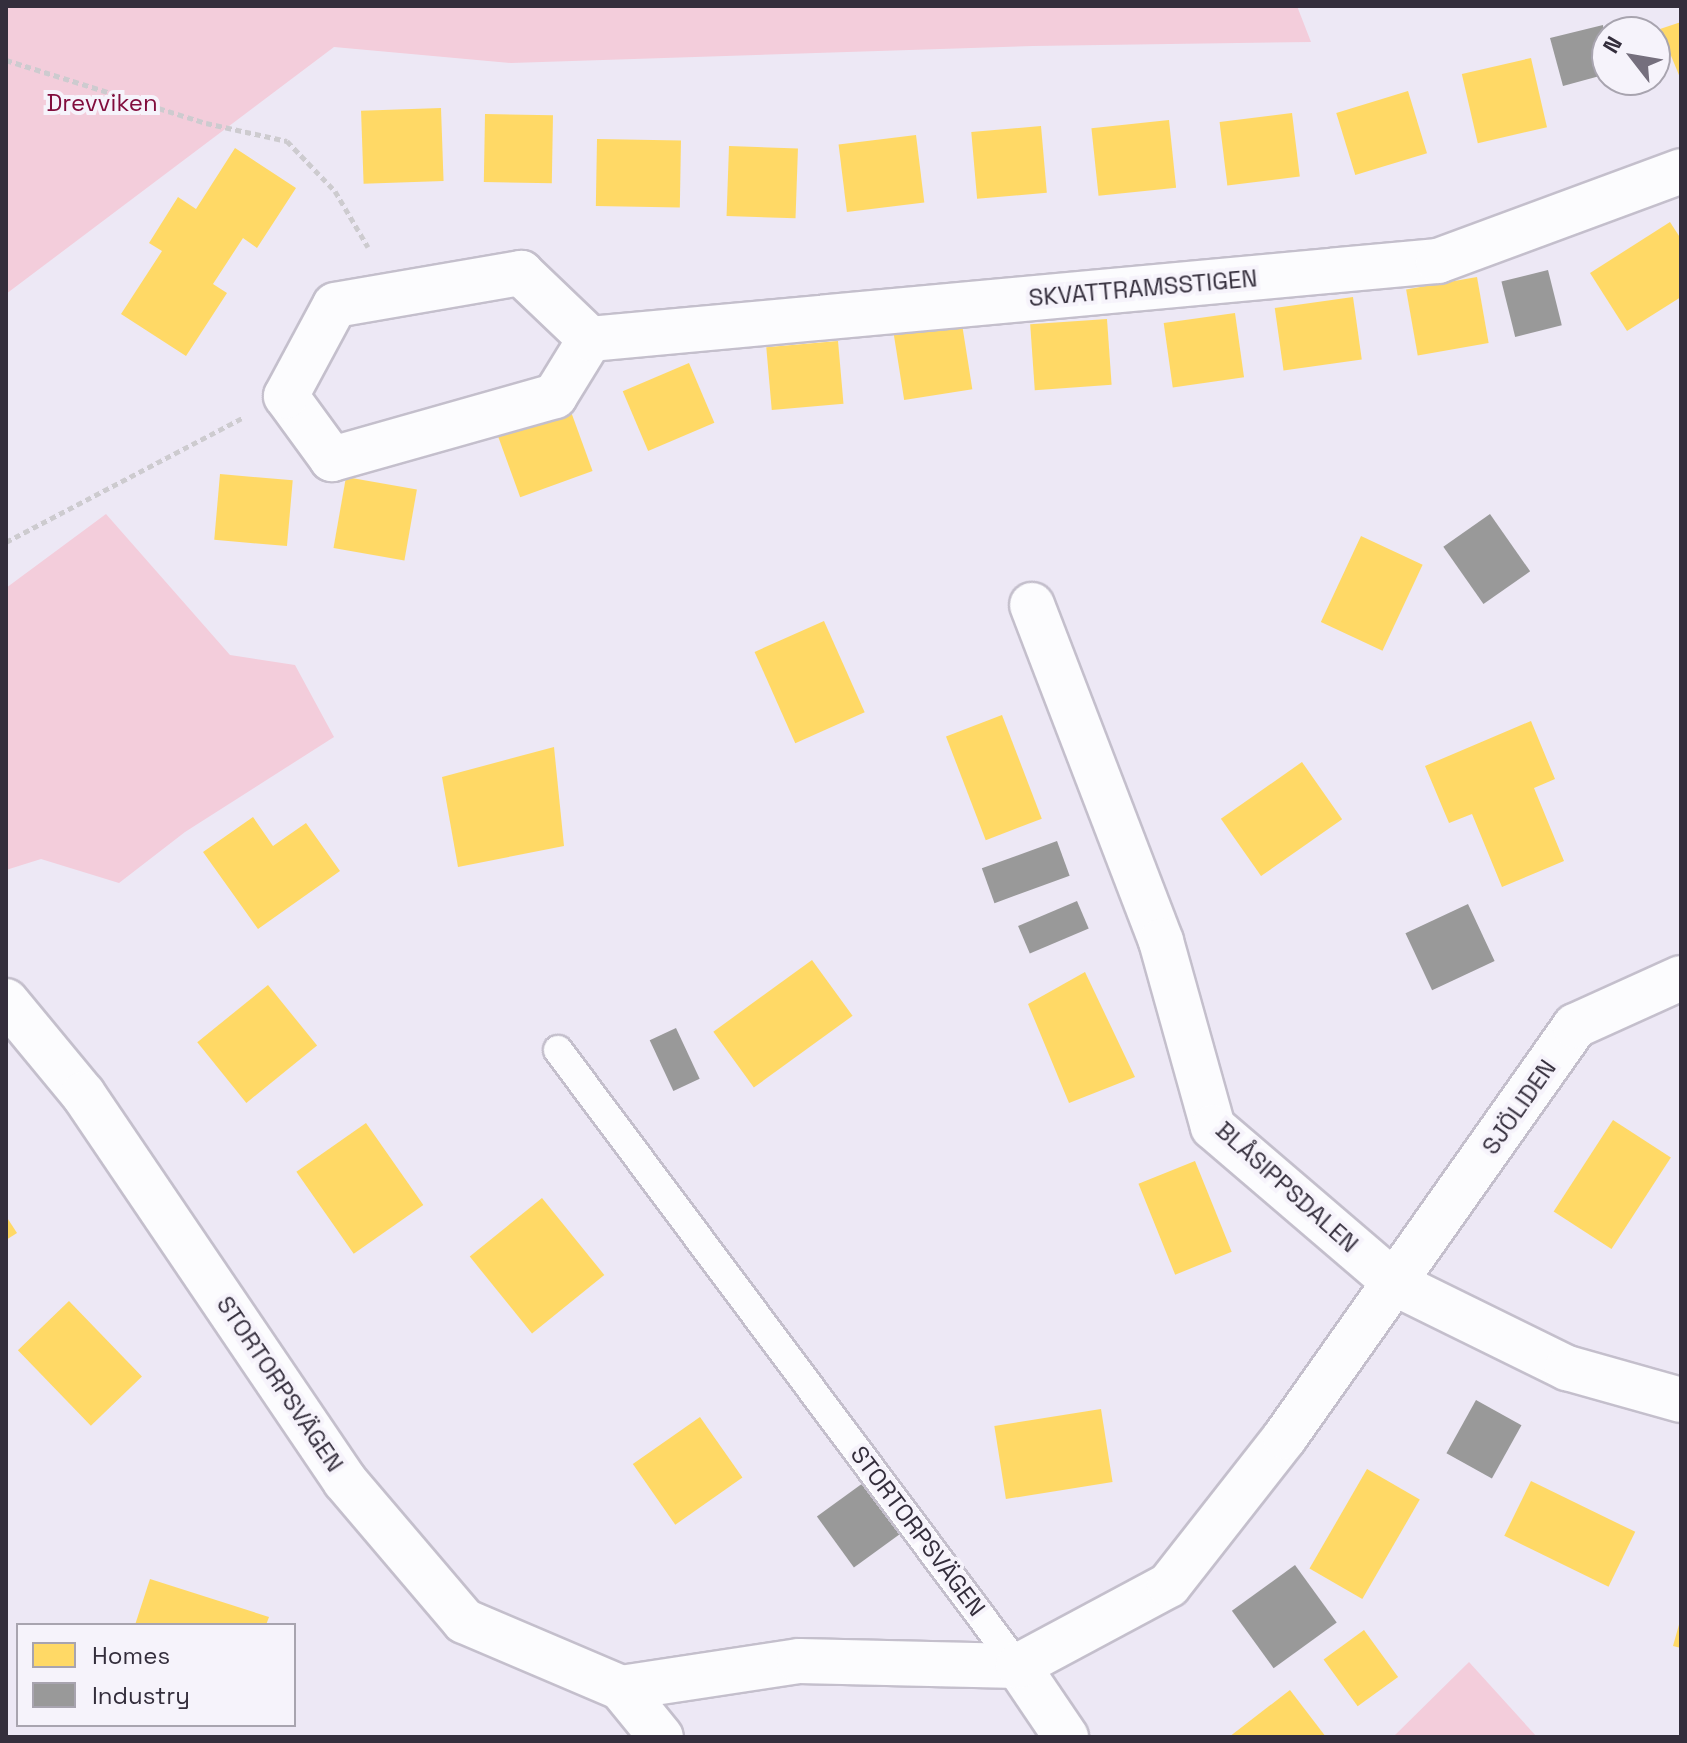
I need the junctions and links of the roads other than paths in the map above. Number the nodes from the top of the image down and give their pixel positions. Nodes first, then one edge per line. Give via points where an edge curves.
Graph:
1 (1681, 171) edge
2 (590, 339) junction
3 (1032, 605) dead end
4 (1681, 978) edge
5 (6, 1001) edge
6 (558, 1050) dead end
7 (1396, 1284) junction
8 (1681, 1400) edge
9 (1018, 1666) junction
10 (621, 1688) junction
11 (661, 1737) edge
12 (1066, 1737) edge

1 - 2 street, SKVATTRAMSSTIGEN via 1438,261
2 - 2 street via 521,273 335,305 286,396 332,459 555,396
3 - 7 street, BLÅSIPPSDALEN via 1161,941 1213,1127
4 - 7 street, SJÖLIDEN via 1575,1026
5 - 10 street, STORTORPSVÄGEN via 83,1094 345,1481 464,1621
6 - 9 lane, STORTORPSVÄGEN
7 - 8 street, BLÅSIPPSDALEN via 1567,1368
7 - 9 street via 1169,1585
9 - 10 street via 799,1661
9 - 12 street
10 - 11 street, STORTORPSVÄGEN

